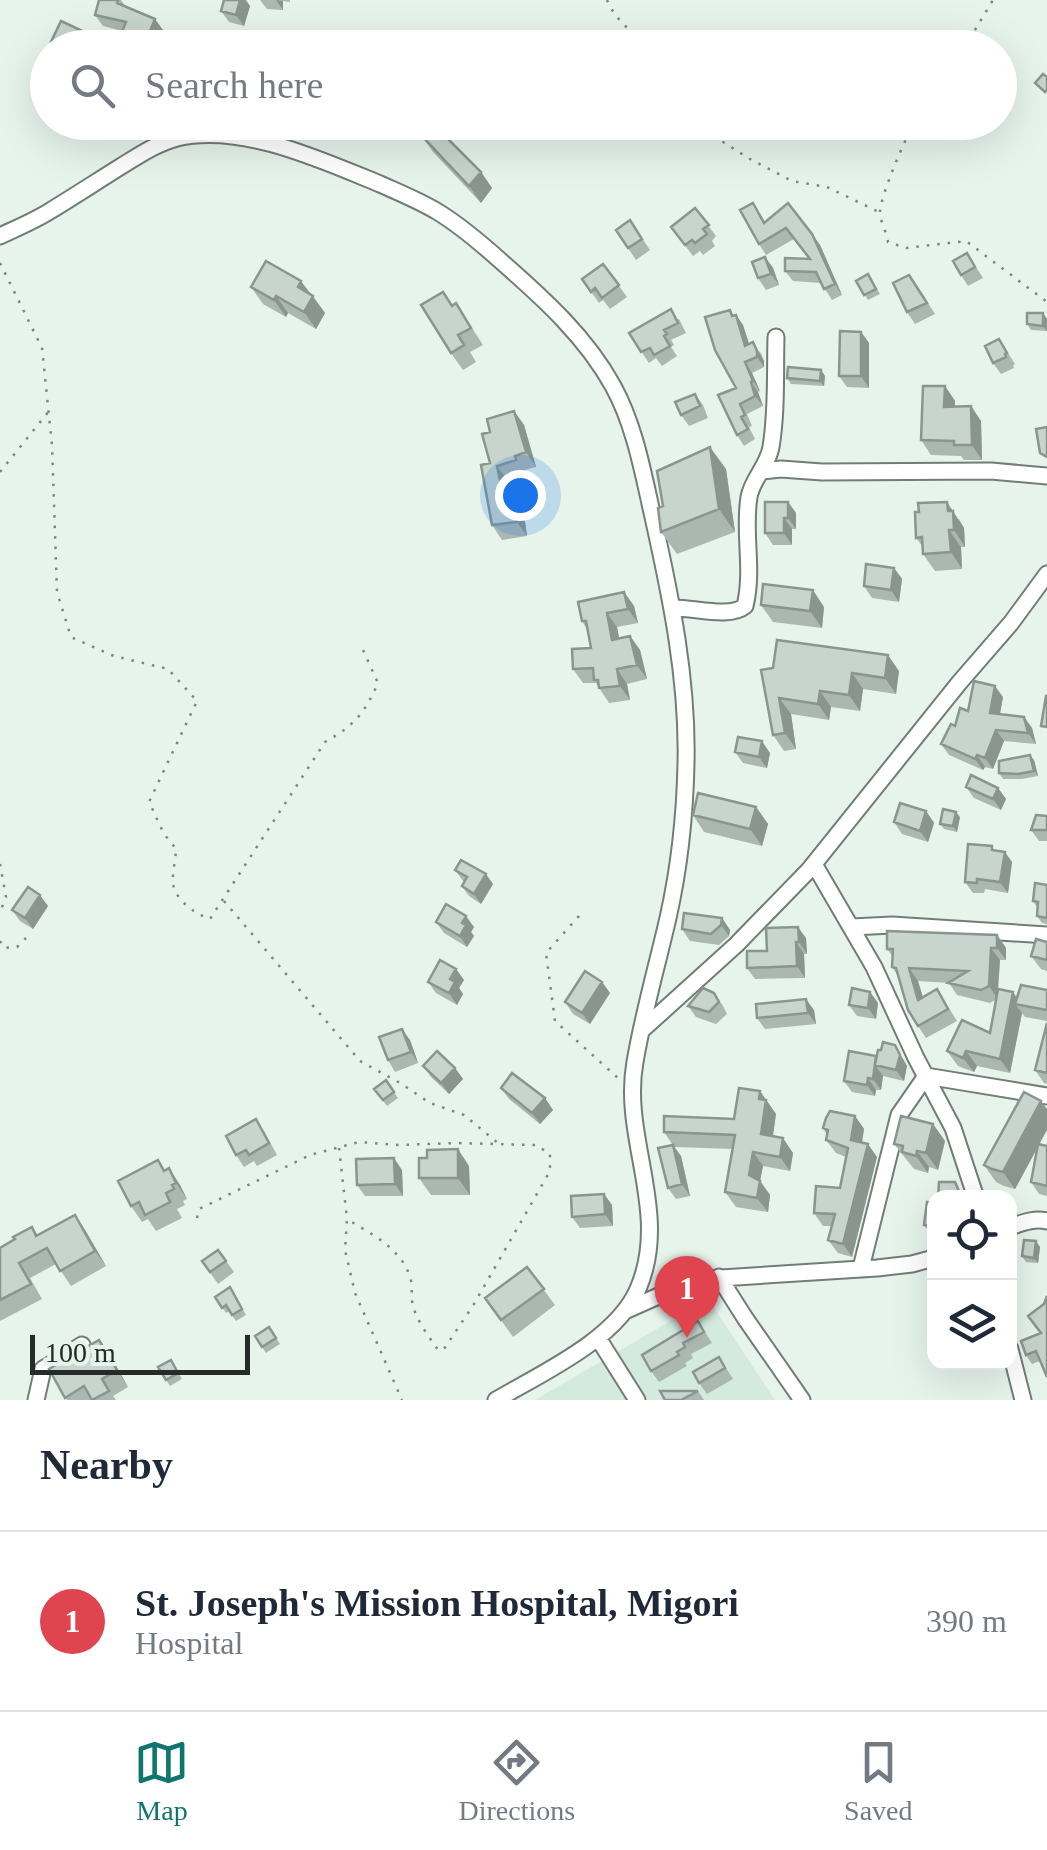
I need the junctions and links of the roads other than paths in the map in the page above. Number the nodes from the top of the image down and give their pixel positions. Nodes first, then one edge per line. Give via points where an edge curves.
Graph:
1 (171, 140) edge
2 (249, 140) edge
3 (0, 236) edge
4 (776, 337) dead end
5 (762, 472) junction
6 (1047, 476) edge
7 (1047, 574) edge
8 (672, 608) junction
9 (814, 864) junction
10 (852, 927) junction
11 (1047, 934) edge
12 (642, 1030) junction
13 (926, 1076) junction
14 (1047, 1096) edge
15 (973, 1190) edge
16 (1047, 1221) edge
17 (1017, 1225) edge
18 (927, 1260) edge
19 (861, 1268) junction
20 (719, 1277) junction
21 (627, 1310) junction
22 (598, 1338) junction
23 (82, 1345) edge
24 (1016, 1370) edge
25 (36, 1400) edge
26 (496, 1400) edge
27 (637, 1400) edge
28 (802, 1400) edge
29 (1024, 1400) edge

1 - 3 street
2 - 8 street via 280,146 440,213 579,336 626,414
4 - 5 street via 771,447
5 - 6 street
5 - 8 street via 748,505 745,606 736,612
7 - 9 street
8 - 12 street via 686,764 668,914
9 - 10 street
9 - 12 street
10 - 11 street
10 - 13 street
12 - 21 street via 632,1090 648,1192 648,1257
13 - 14 street
13 - 15 street
13 - 19 street via 900,1115
16 - 17 street
18 - 19 street
19 - 20 street
20 - 21 street
20 - 28 street
21 - 22 street
22 - 26 street
22 - 27 street
23 - 25 street via 44,1370
24 - 29 street

